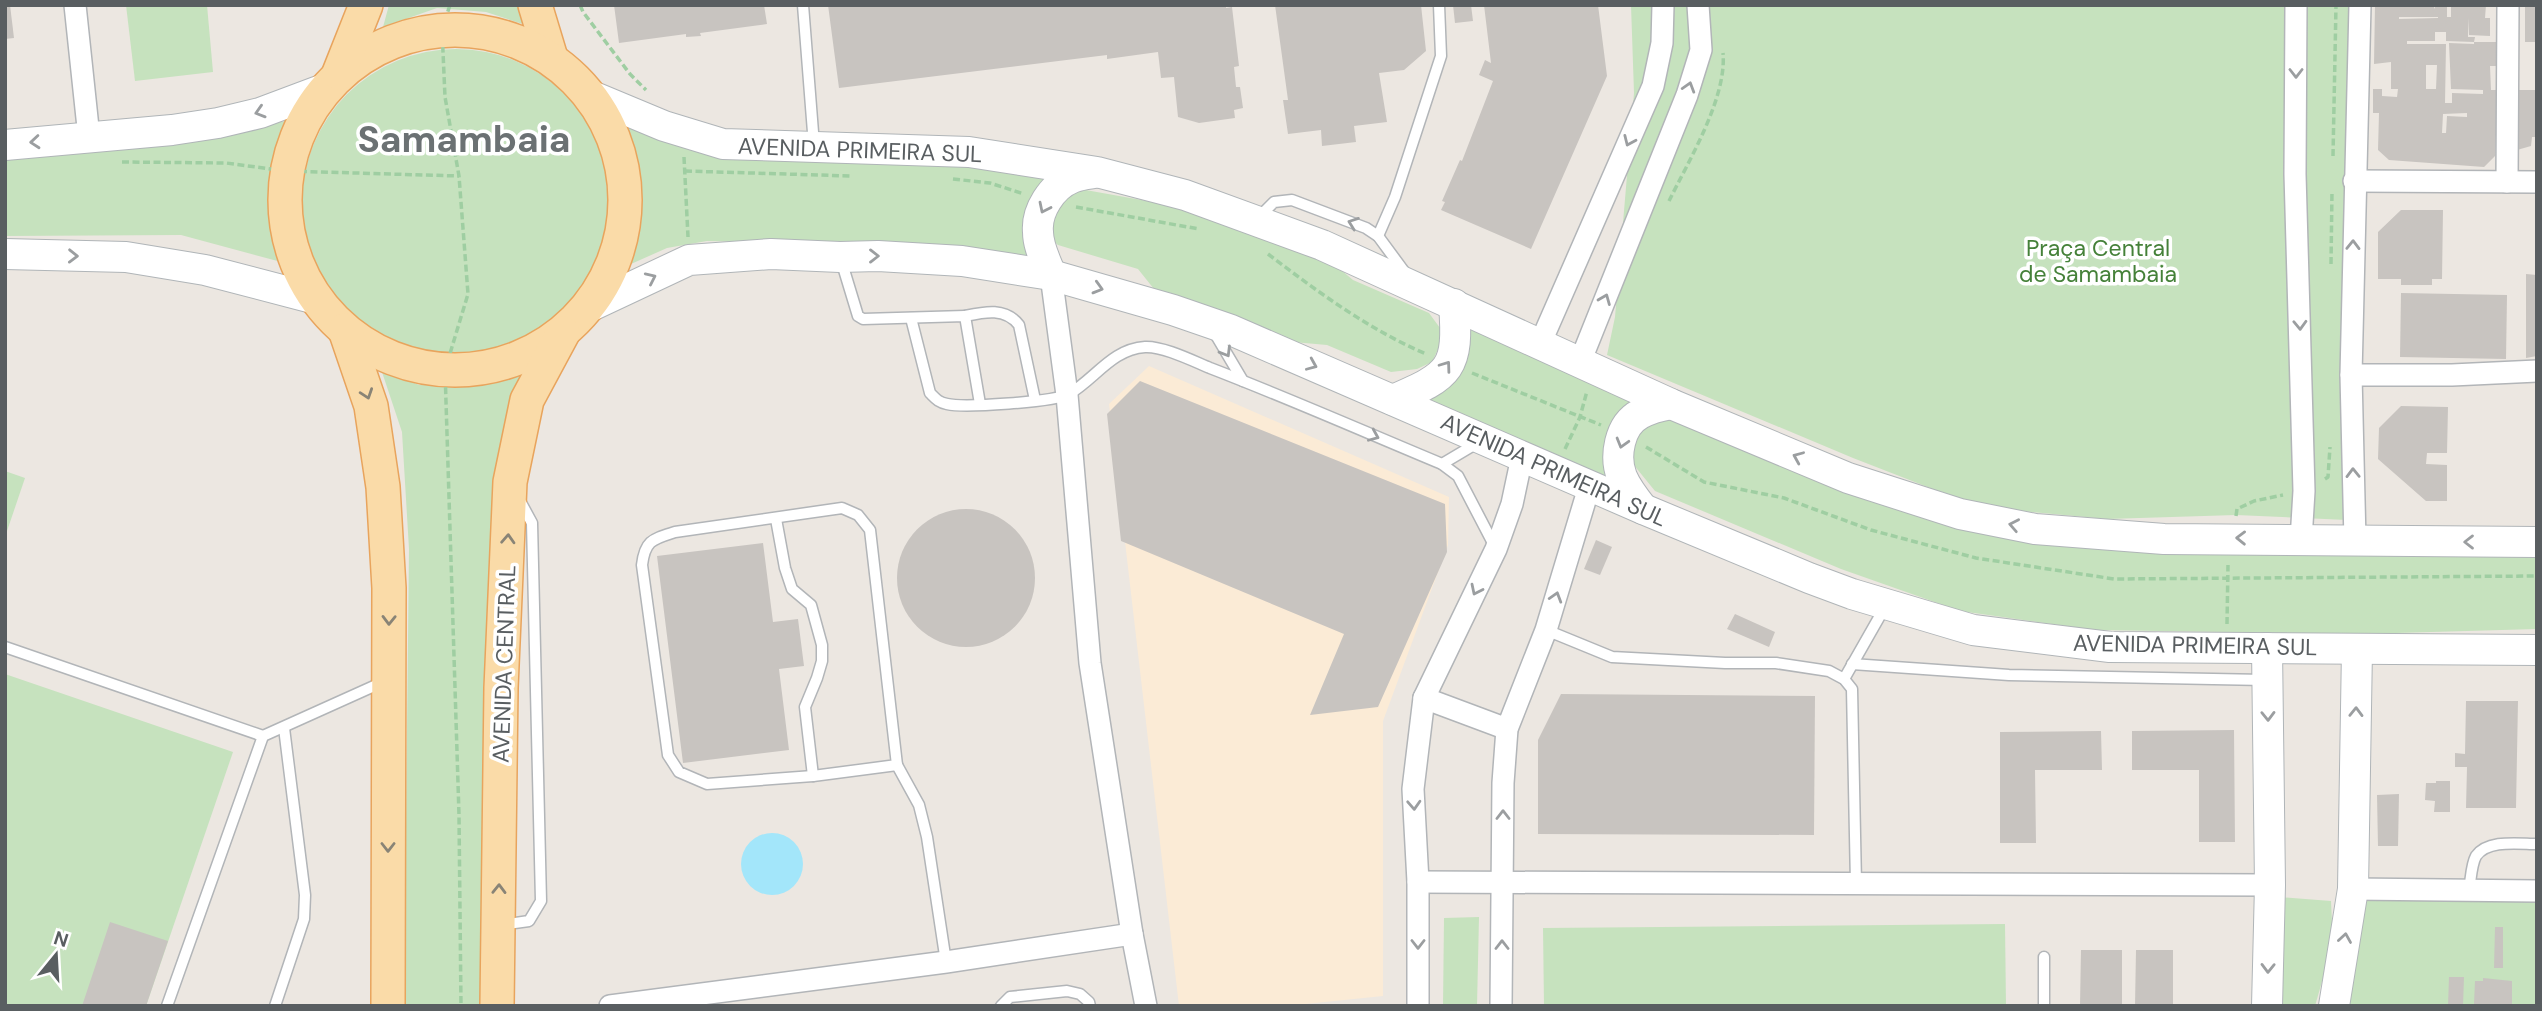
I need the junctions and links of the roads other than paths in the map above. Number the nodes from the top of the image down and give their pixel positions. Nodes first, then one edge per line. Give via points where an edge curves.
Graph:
1 (75, 5) edge
2 (366, 5) edge
3 (535, 5) edge
4 (803, 5) edge
5 (1439, 5) edge
6 (1663, 5) edge
7 (1699, 5) edge
8 (2296, 5) edge
9 (2360, 5) edge
10 (2508, 5) edge
11 (446, 17) edge
12 (551, 58) junction
13 (332, 81) junction
14 (592, 96) junction
15 (89, 137) junction
16 (5, 145) edge
17 (814, 149) junction
18 (1097, 172) junction
19 (2354, 181) junction
20 (2507, 182) junction
21 (2537, 182) edge
22 (1255, 221) junction
23 (1378, 236) junction
24 (5, 254) edge
25 (840, 257) junction
26 (1051, 275) junction
27 (1416, 287) junction
28 (316, 299) junction
29 (1454, 304) junction
30 (589, 307) junction
31 (965, 316) junction
32 (911, 318) junction
33 (1208, 322) junction
34 (345, 330) junction
35 (563, 333) junction
36 (1540, 344) junction
37 (1580, 362) junction
38 (2537, 371) edge
39 (2351, 375) junction
40 (1243, 381) junction
41 (1068, 395) junction
42 (1393, 400) junction
43 (1035, 401) junction
44 (980, 404) junction
45 (1671, 404) junction
46 (1484, 439) junction
47 (1522, 457) junction
48 (1442, 464) junction
49 (1590, 484) junction
50 (1643, 509) junction
51 (776, 519) junction
52 (2301, 540) junction
53 (2355, 541) junction
54 (2537, 542) edge
55 (1496, 550) junction
56 (1886, 604) junction
57 (1546, 630) junction
58 (5, 647) edge
59 (2267, 648) junction
60 (2357, 649) junction
61 (2537, 650) edge
62 (1852, 663) junction
63 (388, 679) junction
64 (1844, 679) junction
65 (2268, 680) junction
66 (1424, 698) junction
67 (284, 728) junction
68 (1507, 729) junction
69 (263, 736) junction
70 (897, 765) junction
71 (813, 776) junction
72 (2537, 844) edge
73 (1418, 882) junction
74 (1502, 883) junction
75 (1856, 884) junction
76 (2270, 885) junction
77 (2353, 889) junction
78 (2469, 890) junction
79 (2537, 891) edge
80 (1132, 934) junction
81 (2044, 957) dead end
82 (946, 962) junction
83 (728, 998) edge
84 (167, 1006) edge
85 (275, 1006) edge
86 (388, 1006) edge
87 (497, 1006) edge
88 (610, 1006) edge
89 (1001, 1006) edge
90 (1090, 1006) edge
91 (1146, 1006) edge
92 (1418, 1006) edge
93 (1501, 1006) edge
94 (2044, 1006) edge
95 (2267, 1006) edge
96 (2334, 1006) edge

1 - 15 street
2 - 13 main road
3 - 12 main road
4 - 17 lane
5 - 23 lane via 1441,56
6 -> 36 street via 1662,43 1653,86
37 -> 7 street via 1687,95 1700,50
8 -> 52 street
9 - 19 street
10 - 20 street
11 - 12 main road
11 - 13 main road via 387,43
12 - 14 main road
13 -> 15 main road via 260,113 219,123
13 - 28 main road via 299,127 286,171 284,215 289,237
14 - 17 main road, AVENIDA PRIMEIRA SUL via 723,144
14 - 30 main road via 618,147 627,203 617,258
15 -> 16 main road
17 - 18 main road, AVENIDA PRIMEIRA SUL via 969,152
18 - 22 main road, AVENIDA PRIMEIRA SUL via 1185,195
18 -> 26 main road via 1071,178 1056,188 1040,215 1037,231
19 - 20 street
39 -> 19 street
20 - 21 street
23 -> 22 lane via 1292,200 1274,202
22 - 27 main road, AVENIDA PRIMEIRA SUL
23 - 27 lane
24 -> 28 main road via 126,257 205,270
25 -> 26 main road, AVENIDA PRIMEIRA SUL via 962,261
30 -> 25 main road, AVENIDA PRIMEIRA SUL via 689,260 771,254
25 - 32 lane via 858,316
26 -> 33 main road, AVENIDA PRIMEIRA SUL
26 - 41 street
27 - 29 main road, AVENIDA PRIMEIRA SUL
28 - 34 main road
29 - 36 main road, AVENIDA PRIMEIRA SUL
42 -> 29 main road via 1436,380 1451,365 1456,337
30 - 35 main road
31 - 32 lane
31 - 43 lane via 989,311 1013,317 1019,325
31 - 44 lane
32 - 44 lane via 930,393 949,405
33 -> 40 lane
33 -> 42 main road, AVENIDA PRIMEIRA SUL
34 - 35 main road via 391,358 445,370 487,368 527,355
34 -> 63 main road via 370,406 383,487 390,588
35 - 87 main road, AVENIDA CENTRAL via 527,400 510,482 501,688
36 - 37 main road, AVENIDA PRIMEIRA SUL
37 - 45 main road, AVENIDA PRIMEIRA SUL
38 - 39 street
53 -> 39 street
40 - 41 lane via 1147,346 1118,354
40 -> 48 lane
41 - 43 lane
41 - 80 street via 1090,663
42 - 46 main road, AVENIDA PRIMEIRA SUL
43 - 44 lane
45 -> 50 main road via 1640,413 1622,437 1622,476
52 -> 45 main road, AVENIDA PRIMEIRA SUL via 2074,533 1961,514 1848,478
46 - 47 main road, AVENIDA PRIMEIRA SUL
46 - 48 lane
47 - 49 main road, AVENIDA PRIMEIRA SUL
47 - 55 street
48 - 55 lane via 1463,483
49 - 50 main road, AVENIDA PRIMEIRA SUL
57 -> 49 street
50 - 56 main road, AVENIDA PRIMEIRA SUL via 1809,578
51 - 70 lane via 842,508 858,515 870,530
51 - 71 lane via 792,589 811,605 822,645 822,661 805,707
51 - 71 lane via 675,532 652,539 644,551 642,565 668,755 679,772 707,784
52 - 53 main road, AVENIDA PRIMEIRA SUL
54 -> 53 main road, AVENIDA PRIMEIRA SUL
55 -> 66 street
56 - 59 main road, AVENIDA PRIMEIRA SUL via 1973,630 2055,642
56 - 62 lane
57 - 64 lane via 1612,657 1776,663 1829,671
57 - 68 street
58 - 69 lane
59 - 60 main road, AVENIDA PRIMEIRA SUL
59 - 65 main road
60 - 61 main road, AVENIDA PRIMEIRA SUL
77 -> 60 main road
62 - 64 lane
62 - 65 lane via 2009,676
63 - 67 lane
63 -> 86 main road
64 - 75 lane via 1852,689
65 -> 76 main road
66 - 68 street
66 -> 73 street via 1413,789
67 - 69 lane
67 - 85 lane via 305,895 304,919
74 -> 68 street
69 - 84 lane
70 - 71 lane
70 - 82 lane via 925,826
72 - 78 lane via 2484,849 2474,861
73 - 74 street
73 -> 92 street
74 - 75 street
93 -> 74 street
75 - 76 street
76 -> 95 main road
77 - 78 street
96 -> 77 main road
78 - 79 street
80 - 82 street
80 - 91 street
81 - 94 lane
82 - 83 street
83 - 88 street
89 - 90 lane via 1010,997 1067,991 1080,994

